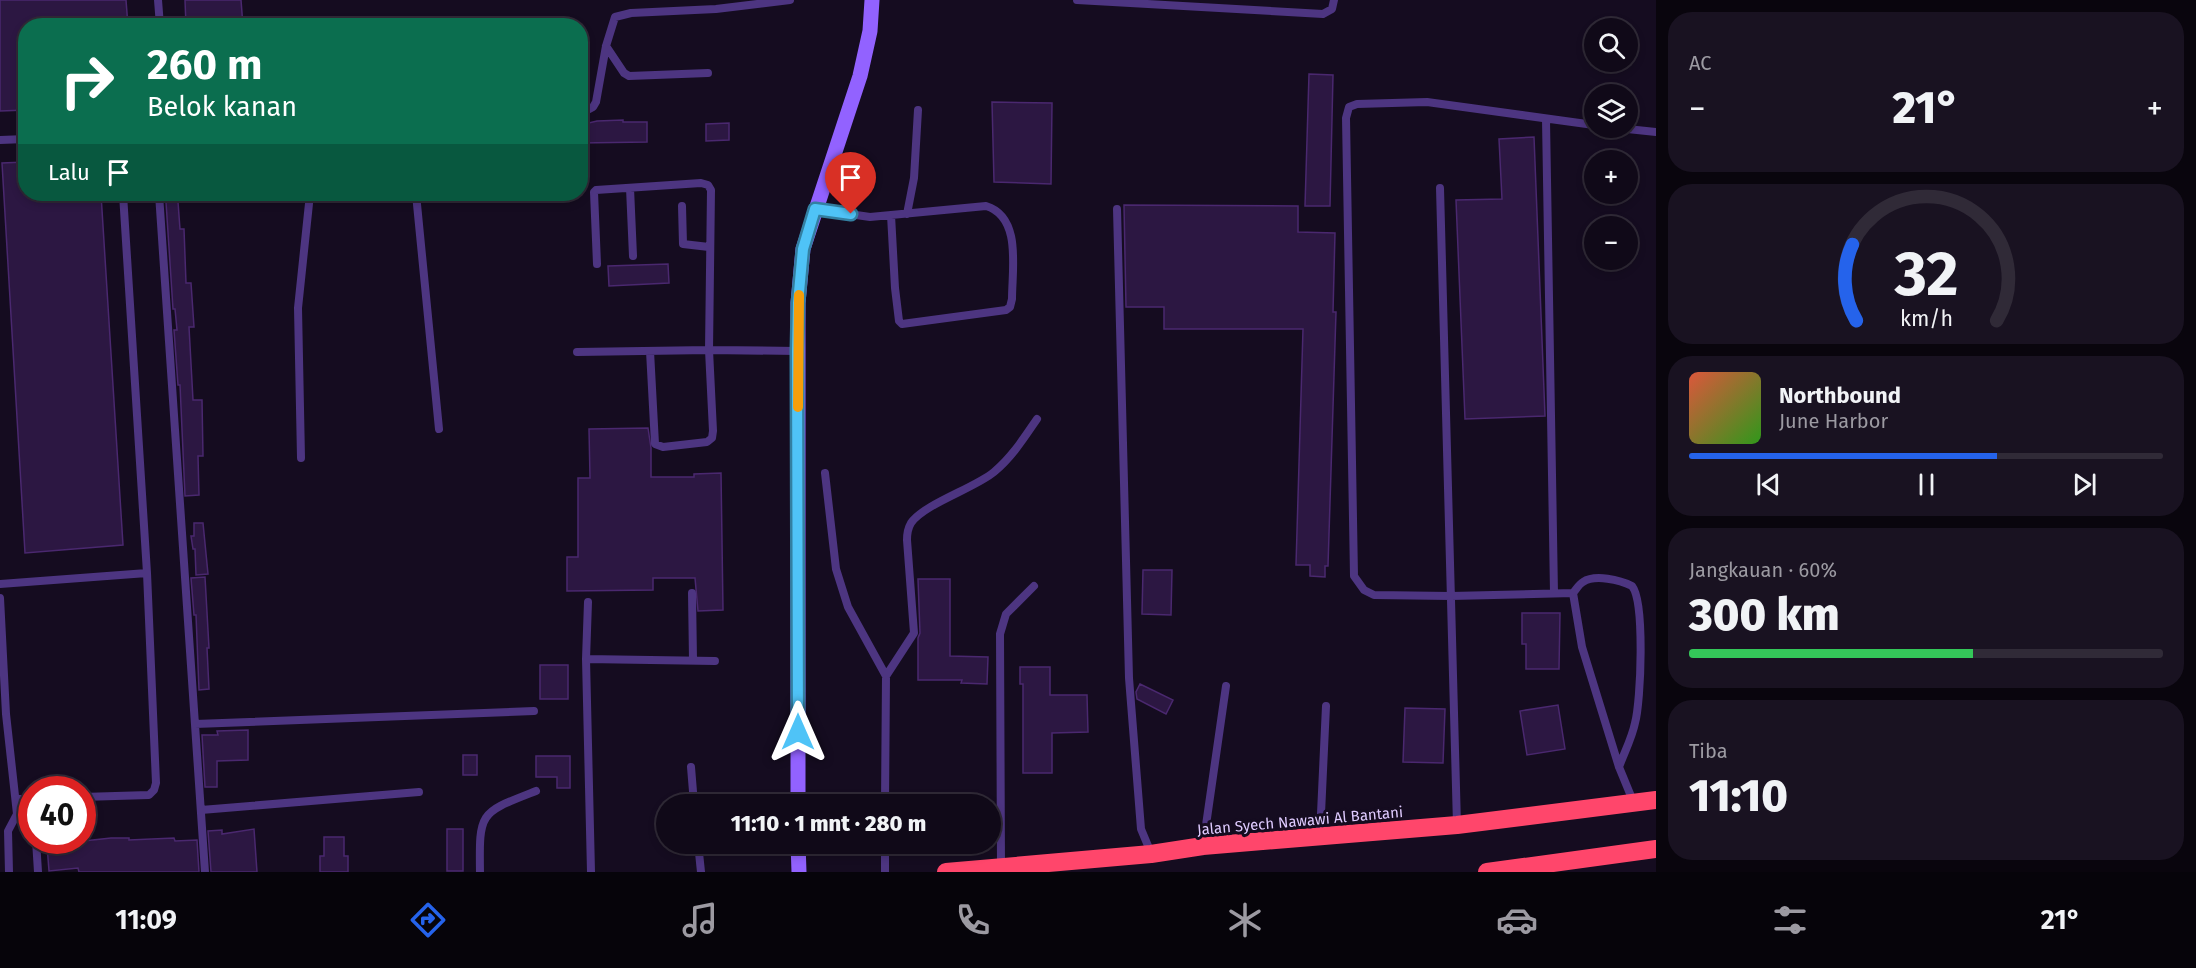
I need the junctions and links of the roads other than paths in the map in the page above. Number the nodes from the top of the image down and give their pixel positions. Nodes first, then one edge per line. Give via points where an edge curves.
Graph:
1 (158, 0) edge
2 (790, 0) edge
3 (872, 0) edge
4 (1077, 0) edge
5 (1334, 0) edge
6 (159, 18) edge
7 (606, 46) junction
8 (708, 73) dead end
9 (588, 110) edge
10 (918, 110) dead end
11 (1546, 120) junction
12 (1584, 124) edge
13 (1638, 130) edge
14 (1656, 132) edge
15 (18, 139) edge
16 (0, 140) edge
17 (630, 188) junction
18 (1440, 188) dead end
19 (123, 201) edge
20 (159, 201) edge
21 (309, 201) edge
22 (417, 201) edge
23 (682, 206) dead end
24 (815, 209) junction
25 (1117, 209) dead end
26 (907, 214) junction
27 (891, 215) junction
28 (709, 247) junction
29 (633, 256) dead end
30 (597, 264) dead end
31 (709, 350) junction
32 (650, 351) junction
33 (797, 351) junction
34 (577, 352) dead end
35 (1037, 419) dead end
36 (439, 429) dead end
37 (302, 458) dead end
38 (825, 473) dead end
39 (147, 573) junction
40 (0, 585) edge
41 (1034, 586) dead end
42 (692, 593) dead end
43 (1554, 593) junction
44 (1573, 593) junction
45 (1451, 596) junction
46 (0, 598) edge
47 (588, 602) dead end
48 (586, 659) junction
49 (693, 660) junction
50 (714, 661) dead end
51 (886, 676) junction
52 (1226, 686) dead end
53 (1326, 706) dead end
54 (534, 711) dead end
55 (3, 714) edge
56 (195, 724) junction
57 (691, 767) dead end
58 (1619, 767) junction
59 (536, 791) dead end
60 (419, 792) dead end
61 (693, 794) edge
62 (798, 794) edge
63 (885, 794) edge
64 (96, 797) edge
65 (17, 799) joint
66 (1656, 800) edge
67 (1634, 804) junction
68 (201, 810) junction
69 (17, 814) joint
70 (1457, 825) junction
71 (1320, 837) junction
72 (1203, 846) junction
73 (1656, 849) edge
74 (37, 854) edge
75 (699, 854) edge
76 (798, 854) edge
77 (885, 854) edge
78 (1151, 854) junction
79 (1001, 869) junction
80 (9, 872) edge
81 (38, 872) edge
82 (205, 872) edge
83 (480, 872) edge
84 (591, 872) edge
85 (701, 872) edge
86 (798, 872) edge
87 (885, 872) edge
88 (946, 872) edge
89 (1487, 872) edge

1 - 6 lane
2 - 7 lane via 622,14 615,17
3 - 24 street via 860,76
4 - 5 lane via 1323,14 1332,9
7 - 8 lane via 629,76
7 - 9 lane via 596,102
10 - 26 lane via 914,178
11 - 12 lane
11 - 43 lane
11 - 45 lane via 1427,102 1357,104 1347,112 1354,576 1364,590 1374,595
13 - 14 lane
15 - 16 lane
17 - 28 lane via 708,185
17 - 29 lane
17 - 30 lane via 594,192
18 - 45 lane
19 - 39 lane
20 - 56 lane
21 - 37 lane via 298,308
22 - 36 lane
23 - 28 lane via 683,244
24 - 27 lane via 870,217
24 - 33 street via 803,249
25 - 78 lane via 1130,698 1141,829
26 - 27 lane
26 - 27 lane via 995,208 1012,234 1010,307 902,324 895,288
28 - 31 lane
31 - 32 lane
31 - 32 lane via 712,438 707,442 663,447 653,440
31 - 33 lane
32 - 34 lane
33 - 62 street
35 - 51 lane via 1014,453 992,474 912,522 907,540 914,633
38 - 51 lane via 836,569 848,607
39 - 40 lane
39 - 64 lane via 156,783 149,795
41 - 79 lane via 1006,614 1000,634
42 - 49 lane
43 - 44 lane
43 - 45 lane
44 - 58 lane via 1582,647
44 - 58 lane via 1582,582 1601,579 1632,586 1638,596 1641,656 1636,722
45 - 70 lane
46 - 55 lane
47 - 48 lane
48 - 49 lane
48 - 84 lane
49 - 50 lane
51 - 63 lane
52 - 72 lane
53 - 71 lane
54 - 56 lane
55 - 65 lane
56 - 68 lane
57 - 61 lane
58 - 67 lane
59 - 83 lane via 495,807 484,819 479,834
60 - 68 lane
65 - 69 lane
66 - 67 highway, Jalan Syech Nawawi Al Bantani
67 - 70 highway, Jalan Syech Nawawi Al Bantani
68 - 82 lane
69 - 80 lane via 8,831
70 - 71 highway, Jalan Syech Nawawi Al Bantani
71 - 72 highway, Jalan Syech Nawawi Al Bantani
72 - 78 highway, Jalan Syech Nawawi Al Bantani
73 - 89 highway
74 - 81 lane
75 - 85 lane
76 - 86 street
77 - 87 lane
78 - 79 highway, Jalan Syech Nawawi Al Bantani
79 - 88 highway, Jalan Syech Nawawi Al Bantani

